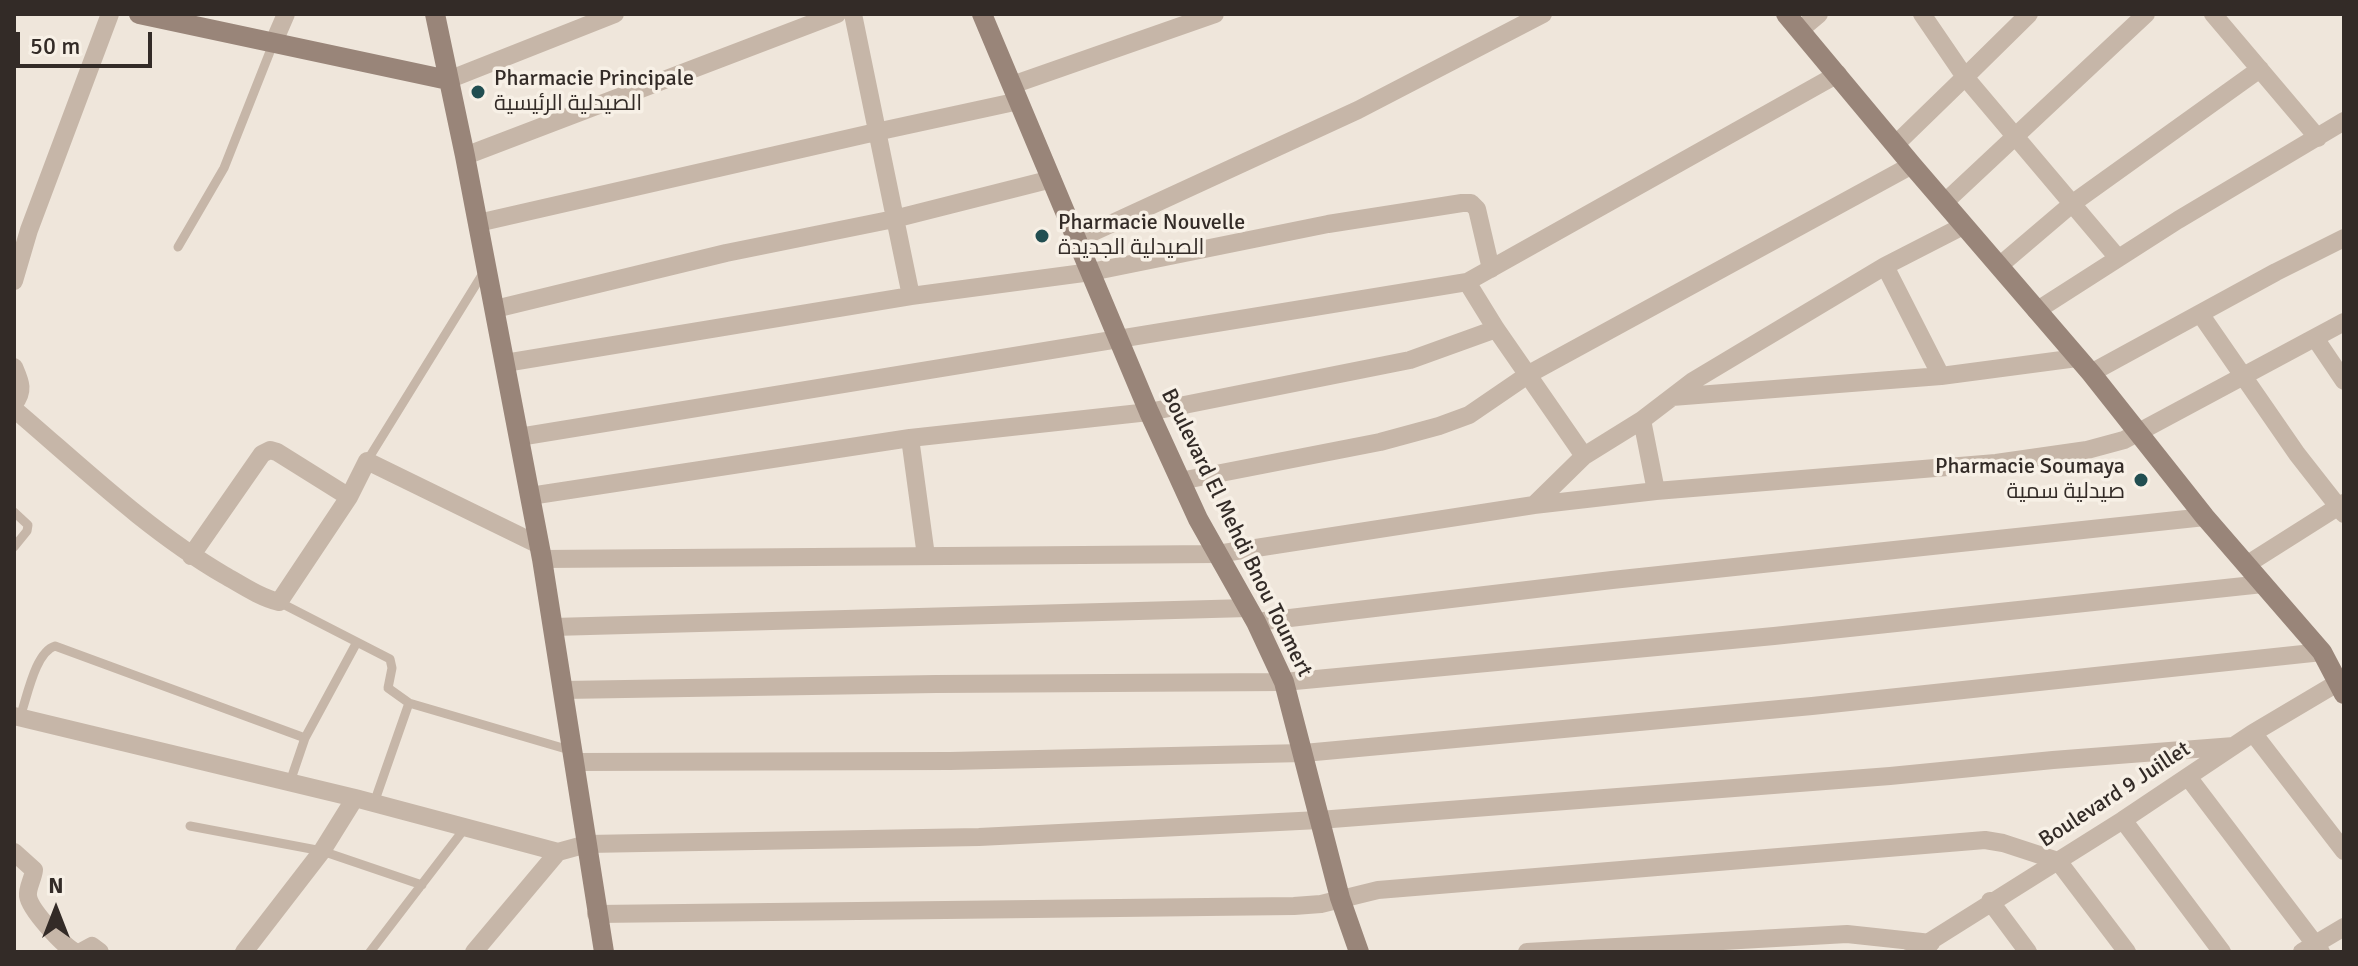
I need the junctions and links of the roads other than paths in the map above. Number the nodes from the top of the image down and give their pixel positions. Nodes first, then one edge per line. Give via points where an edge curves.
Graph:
1 (110, 14) edge
2 (139, 14) edge
3 (286, 14) edge
4 (435, 14) edge
5 (615, 14) edge
6 (837, 14) edge
7 (853, 14) edge
8 (1215, 14) edge
9 (1543, 14) edge
10 (1786, 14) edge
11 (1819, 14) edge
12 (1922, 14) edge
13 (2029, 14) edge
14 (2146, 14) edge
15 (2213, 14) edge
16 (988, 16) edge
17 (1800, 30) junction
18 (273, 44) junction
19 (2260, 69) junction
20 (1838, 74) junction
21 (1965, 77) junction
22 (448, 80) junction
23 (1016, 93) junction
24 (2344, 121) edge
25 (876, 132) junction
26 (2017, 138) junction
27 (2318, 138) junction
28 (1895, 145) junction
29 (465, 156) junction
30 (1912, 165) junction
31 (1052, 179) junction
32 (1944, 203) junction
33 (2073, 203) junction
34 (894, 219) junction
35 (478, 223) junction
36 (1963, 226) junction
37 (2344, 238) edge
38 (1078, 239) junction
39 (178, 247) dead end
40 (2118, 258) junction
41 (487, 266) junction
42 (1885, 266) junction
43 (1999, 266) junction
44 (1491, 269) junction
45 (1091, 272) junction
46 (14, 281) edge
47 (1467, 282) junction
48 (911, 296) junction
49 (495, 309) junction
50 (2036, 311) junction
51 (2201, 315) junction
52 (2344, 322) edge
53 (1496, 329) junction
54 (2315, 338) junction
55 (1120, 340) junction
56 (505, 363) junction
57 (2084, 365) junction
58 (14, 367) edge
59 (1529, 374) junction
60 (1941, 376) junction
61 (2241, 376) junction
62 (2344, 381) edge
63 (1672, 397) junction
64 (14, 406) edge
65 (1149, 412) junction
66 (1642, 420) junction
67 (2137, 434) junction
68 (519, 437) junction
69 (910, 438) junction
70 (1584, 456) junction
71 (367, 461) junction
72 (1180, 481) junction
73 (1656, 491) junction
74 (530, 496) junction
75 (349, 497) junction
76 (1534, 505) junction
77 (2342, 507) edge
78 (14, 512) edge
79 (2205, 517) junction
80 (14, 547) edge
81 (540, 552) junction
82 (1217, 554) junction
83 (191, 556) junction
84 (926, 556) junction
85 (2246, 565) junction
86 (2263, 584) junction
87 (279, 602) junction
88 (1252, 615) junction
89 (553, 627) junction
90 (357, 642) junction
91 (2322, 652) junction
92 (1284, 682) junction
93 (2342, 685) edge
94 (563, 690) junction
95 (409, 703) junction
96 (17, 717) edge
97 (2253, 733) junction
98 (305, 738) junction
99 (2234, 746) junction
100 (1304, 753) junction
101 (574, 757) junction
102 (2188, 777) junction
103 (290, 782) junction
104 (355, 798) junction
105 (374, 803) junction
106 (1319, 820) junction
107 (2123, 820) junction
108 (190, 826) dead end
109 (466, 827) junction
110 (587, 844) junction
111 (322, 851) junction
112 (2344, 851) edge
113 (14, 852) edge
114 (558, 852) junction
115 (2058, 861) junction
116 (422, 885) junction
117 (1340, 898) junction
118 (1990, 901) junction
119 (596, 914) junction
120 (2344, 927) edge
121 (1934, 947) edge
122 (2312, 949) edge
123 (78, 952) edge
124 (100, 952) edge
125 (244, 952) edge
126 (370, 952) edge
127 (474, 952) edge
128 (604, 952) edge
129 (1359, 952) edge
130 (1527, 952) edge
131 (1913, 952) edge
132 (2028, 952) edge
133 (2127, 952) edge
134 (2222, 952) edge

1 - 46 street
2 - 18 street
3 - 18 street
4 - 22 street
5 - 22 street
6 - 29 street
7 - 25 street
8 - 23 street
9 - 38 street via 1358,110
10 - 17 street
11 - 17 street
12 - 21 street
13 - 21 street
14 - 26 street
15 - 19 street
16 - 23 street, Boulevard El Mehdi Bnou Toumert
17 - 20 street
18 - 22 street
18 - 39 lane via 224,168
19 - 27 street
19 - 33 street
20 - 28 street
20 - 44 street
21 - 26 street
21 - 28 street
22 - 29 street
23 - 25 street
23 - 31 street, Boulevard El Mehdi Bnou Toumert
24 - 27 street
25 - 34 street
25 - 35 street
26 - 32 street
26 - 33 street
27 - 40 street
28 - 30 street
29 - 35 street
30 - 32 street
30 - 59 street
31 - 34 street
31 - 38 street, Boulevard El Mehdi Bnou Toumert
32 - 36 street
33 - 40 street
33 - 43 street
34 - 48 street
34 - 49 street
35 - 41 street
36 - 42 street
36 - 43 street
37 - 51 street
38 - 45 street, Boulevard El Mehdi Bnou Toumert
40 - 50 street
41 - 49 street
41 - 71 lane
42 - 60 street
42 - 63 street
43 - 50 street
44 - 45 street via 1477,209 1462,203
44 - 47 street
45 - 48 street
45 - 55 street, Boulevard El Mehdi Bnou Toumert
47 - 53 street
47 - 55 street
48 - 56 street
49 - 56 street
50 - 57 street
51 - 57 street
51 - 61 street
52 - 54 street
53 - 59 street
53 - 65 street via 1410,360
54 - 61 street
54 - 62 street
55 - 65 street, Boulevard El Mehdi Bnou Toumert
55 - 68 street
56 - 68 street
57 - 60 street
57 - 67 street
58 - 64 street via 21,393
59 - 70 street
59 - 72 street via 1469,415 1439,426
60 - 63 street
61 - 67 street
61 - 77 street
63 - 66 street
64 - 83 street
65 - 69 street
65 - 72 street, Boulevard El Mehdi Bnou Toumert
66 - 70 street
66 - 73 street
67 - 73 street via 2087,450 1996,463
67 - 79 street
68 - 74 street
69 - 74 street
69 - 84 street
70 - 76 street
71 - 75 street
71 - 81 street
72 - 82 street, Boulevard El Mehdi Bnou Toumert
73 - 76 street
74 - 81 street
75 - 83 street via 270,450 262,454
75 - 87 street
76 - 82 street
77 - 85 street
78 - 80 lane via 28,525
79 - 85 street
79 - 88 street
81 - 84 street
81 - 89 street
82 - 84 street
82 - 88 street, Boulevard El Mehdi Bnou Toumert
83 - 87 street
85 - 86 street
86 - 91 street
86 - 92 street
87 - 90 lane
88 - 89 street
88 - 92 street, Boulevard El Mehdi Bnou Toumert
89 - 94 street
90 - 95 lane via 390,659 388,688
90 - 98 lane
91 - 93 street
91 - 100 street
92 - 94 street
92 - 100 street, Boulevard El Mehdi Bnou Toumert
93 - 97 street, Boulevard 9 Juillet
94 - 101 street
95 - 101 lane
95 - 105 lane
96 - 98 lane via 41,656 55,646
96 - 103 street
97 - 99 street, Boulevard 9 Juillet
97 - 112 street
98 - 103 lane
99 - 102 street, Boulevard 9 Juillet
99 - 106 street
100 - 101 street via 950,761
100 - 106 street, Boulevard El Mehdi Bnou Toumert
101 - 110 street
102 - 107 street, Boulevard 9 Juillet
102 - 122 street
103 - 104 street
104 - 105 street
104 - 111 street
105 - 109 street
106 - 110 street via 979,837
106 - 117 street, Boulevard El Mehdi Bnou Toumert
107 - 115 street, Boulevard 9 Juillet
107 - 134 street
108 - 111 lane
109 - 114 street
109 - 116 lane
110 - 114 street
110 - 119 street
111 - 116 lane
111 - 125 street
113 - 123 street via 34,870 28,891 32,907 67,947
114 - 127 street
115 - 117 street via 1993,841 1971,841 1378,890
115 - 118 street, Boulevard 9 Juillet
115 - 133 street
116 - 126 lane
117 - 119 street via 1265,907
117 - 129 street, Boulevard El Mehdi Bnou Toumert
118 - 121 street, Boulevard 9 Juillet
118 - 132 street
119 - 128 street
120 - 122 street
121 - 130 street via 1847,934
121 - 131 street, Boulevard 9 Juillet
123 - 124 street via 92,946

